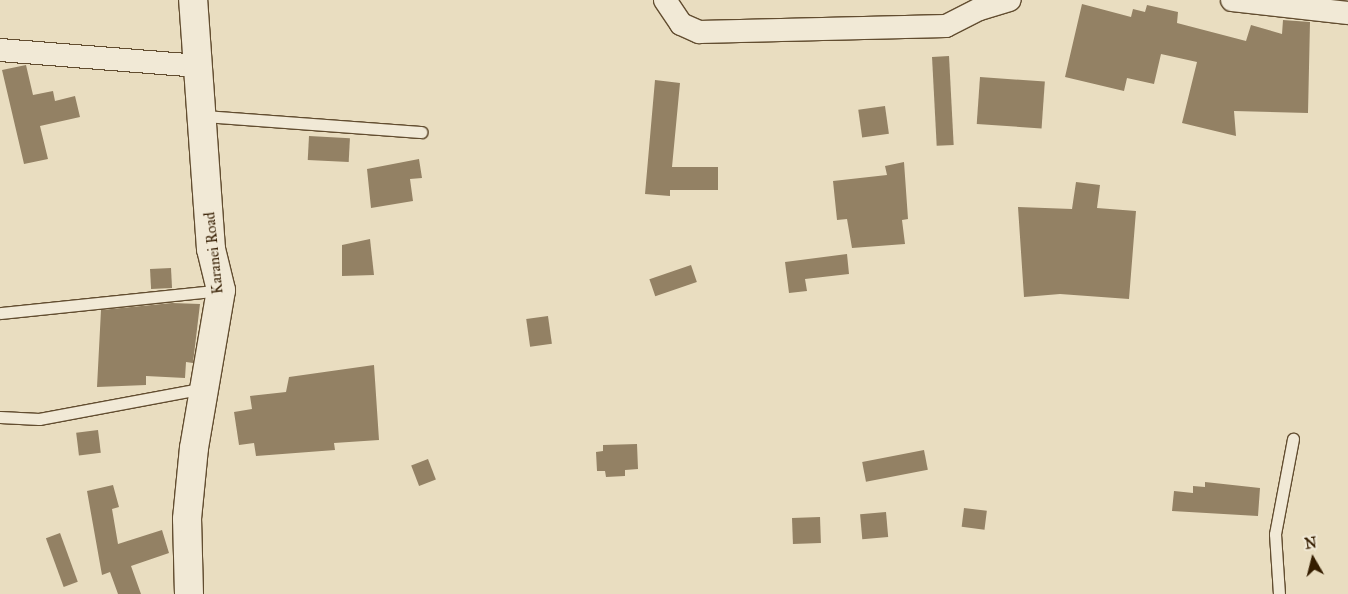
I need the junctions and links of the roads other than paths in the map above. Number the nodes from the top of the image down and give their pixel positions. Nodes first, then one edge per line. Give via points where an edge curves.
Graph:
1 (193, 0) edge
2 (665, 0) edge
3 (1010, 0) edge
4 (1232, 0) edge
5 (1348, 13) edge
6 (0, 50) edge
7 (199, 66) junction
8 (203, 116) junction
9 (421, 132) dead end
10 (221, 290) junction
11 (0, 314) edge
12 (206, 388) junction
13 (0, 418) edge
14 (1293, 439) dead end
15 (189, 594) edge
16 (1279, 594) edge

1 - 7 street, Karanei Road
2 - 3 street via 680,24 699,32 946,26 980,9
4 - 5 street
6 - 7 street
7 - 8 street, Karanei Road
8 - 9 lane
8 - 10 street, Karanei Road via 211,249
10 - 11 lane
10 - 12 street, Karanei Road
12 - 13 lane via 38,419
12 - 15 street, Karanei Road via 194,448 187,519
14 - 16 lane via 1275,534

